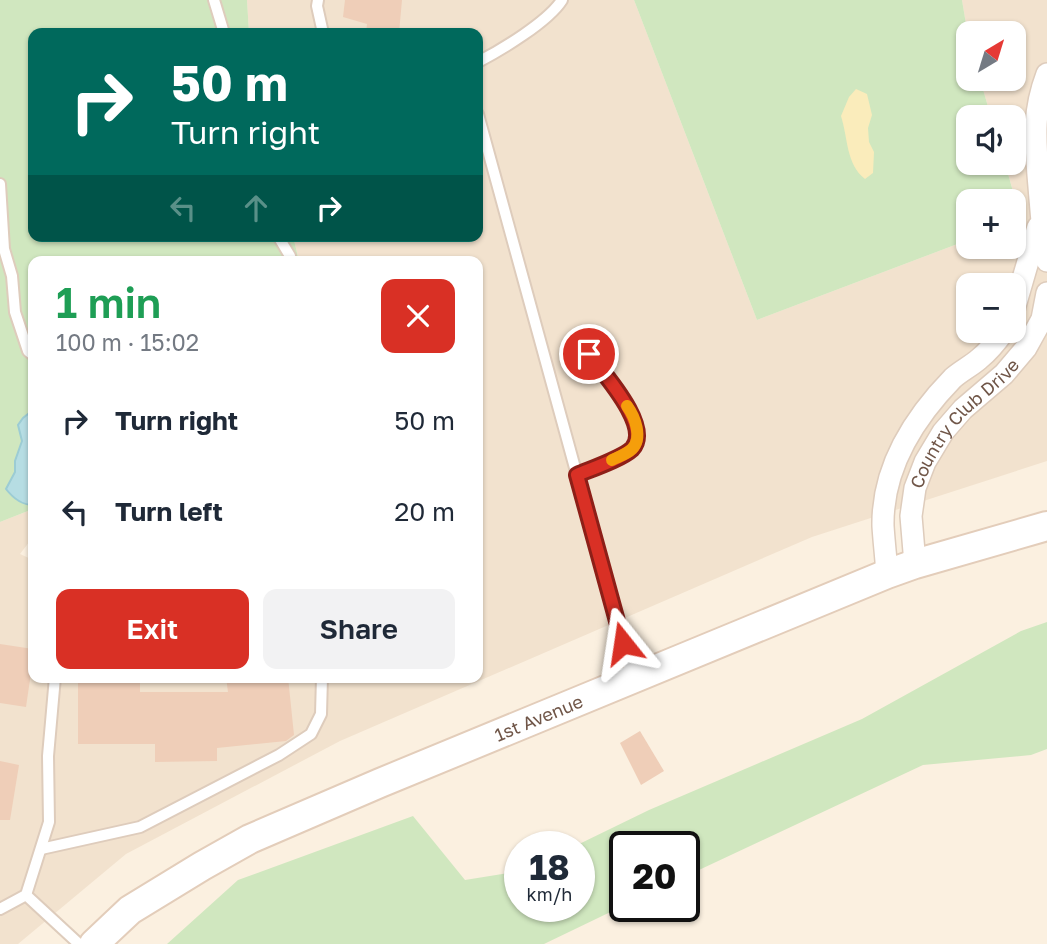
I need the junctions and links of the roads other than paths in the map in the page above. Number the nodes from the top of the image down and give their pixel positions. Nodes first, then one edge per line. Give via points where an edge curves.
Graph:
1 (214, 0) edge
2 (318, 0) edge
3 (562, 0) edge
4 (223, 28) edge
5 (322, 28) edge
6 (483, 59) edge
7 (1047, 74) edge
8 (483, 132) edge
9 (0, 184) edge
10 (1041, 218) junction
11 (1047, 261) edge
12 (1025, 273) edge
13 (1047, 293) edge
14 (995, 343) edge
15 (28, 348) edge
16 (589, 354) dead end
17 (577, 475) junction
18 (1047, 527) edge
19 (915, 564) junction
20 (887, 574) junction
21 (633, 679) junction
22 (54, 683) edge
23 (322, 683) edge
24 (41, 849) junction
25 (26, 895) junction
26 (0, 909) edge
27 (79, 944) edge
28 (94, 944) edge

1 - 4 lane
2 - 5 lane
3 - 6 lane via 523,35
7 - 10 street via 1035,130
8 - 17 lane
9 - 15 lane via 4,249 15,312
10 - 11 street
10 - 12 street
13 - 19 street, Country Club Drive via 1042,319 1026,348 943,432 925,462 911,516
14 - 20 street, Country Club Drive via 934,398 895,460 883,525
16 - 17 lane via 632,414 637,441 631,450
17 - 21 lane
18 - 19 main road, 1st Avenue
19 - 20 main road, 1st Avenue
20 - 21 main road, 1st Avenue
21 - 28 main road, 1st Avenue via 250,839 130,910
22 - 24 lane via 48,756 49,822
23 - 24 lane via 321,714 311,734 279,755 139,827
24 - 25 lane
25 - 26 lane
25 - 27 lane

